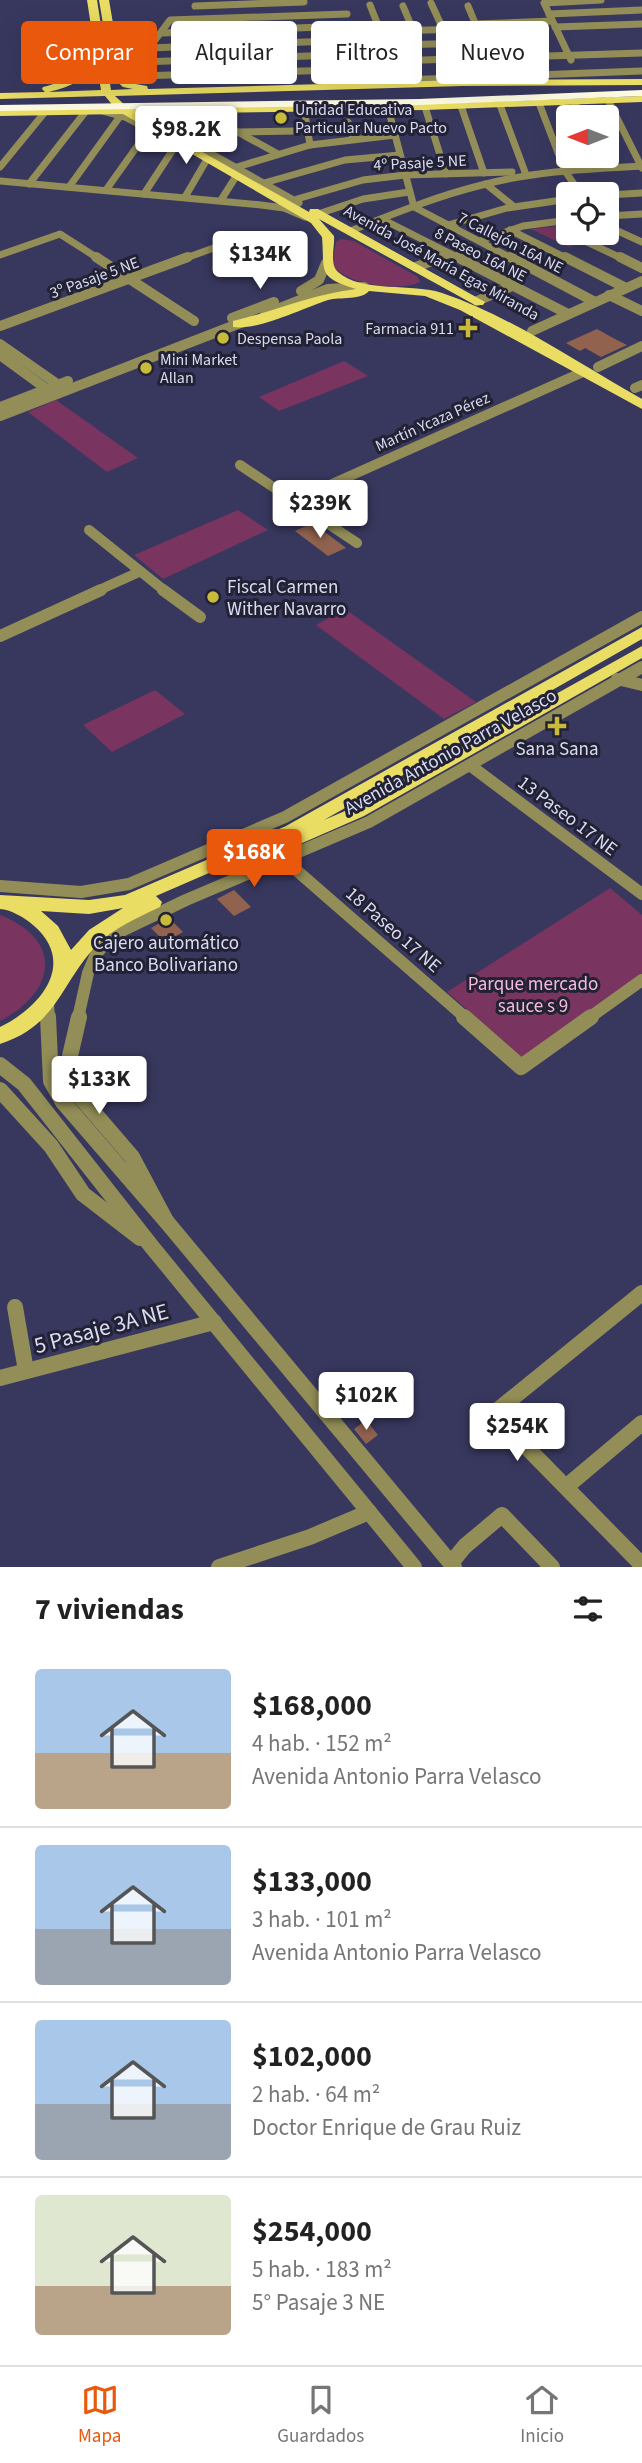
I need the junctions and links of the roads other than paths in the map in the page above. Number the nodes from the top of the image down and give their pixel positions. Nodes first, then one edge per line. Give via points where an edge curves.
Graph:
1 (91, 0) edge
2 (102, 0) edge
3 (601, 0) edge
4 (304, 2) dead end
5 (431, 4) dead end
6 (250, 5) junction
7 (370, 5) dead end
8 (195, 6) dead end
9 (403, 6) dead end
10 (467, 6) dead end
11 (642, 10) edge
12 (252, 18) junction
13 (253, 21) edge
14 (349, 21) edge
15 (376, 21) edge
16 (409, 21) edge
17 (439, 21) edge
18 (474, 21) edge
19 (549, 21) edge
20 (552, 21) junction
21 (642, 24) edge
22 (162, 33) junction
23 (171, 33) edge
24 (157, 39) edge
25 (642, 53) edge
26 (568, 55) junction
27 (549, 56) edge
28 (642, 71) edge
29 (579, 78) junction
30 (422, 81) edge
31 (266, 84) edge
32 (372, 84) edge
33 (389, 84) edge
34 (505, 86) junction
35 (267, 90) junction
36 (373, 90) junction
37 (640, 90) edge
38 (0, 97) edge
39 (209, 98) junction
40 (608, 100) junction
41 (574, 102) junction
42 (539, 103) junction
43 (500, 105) junction
44 (575, 105) edge
45 (461, 106) junction
46 (425, 107) junction
47 (194, 108) junction
48 (304, 108) junction
49 (388, 108) junction
50 (170, 109) junction
51 (150, 110) junction
52 (0, 111) edge
53 (86, 111) junction
54 (99, 111) junction
55 (45, 112) junction
56 (121, 115) junction
57 (348, 122) dead end
58 (296, 131) dead end
59 (235, 132) junction
60 (395, 135) junction
61 (143, 138) dead end
62 (353, 138) junction
63 (176, 145) junction
64 (310, 145) junction
65 (278, 154) junction
66 (400, 155) junction
67 (206, 161) junction
68 (227, 166) junction
69 (0, 167) edge
70 (641, 167) edge
71 (600, 169) joint
72 (565, 171) junction
73 (525, 172) junction
74 (547, 172) junction
75 (484, 173) junction
76 (446, 174) junction
77 (405, 175) junction
78 (235, 178) junction
79 (0, 181) edge
80 (573, 182) edge
81 (264, 183) junction
82 (29, 184) junction
83 (486, 184) junction
84 (69, 187) junction
85 (106, 191) junction
86 (409, 192) junction
87 (642, 193) edge
88 (144, 194) junction
89 (619, 194) edge
90 (185, 197) junction
91 (221, 200) junction
92 (279, 200) junction
93 (556, 200) edge
94 (298, 201) junction
95 (512, 205) junction
96 (414, 207) junction
97 (641, 214) edge
98 (619, 215) edge
99 (316, 217) junction
100 (382, 219) junction
101 (556, 222) edge
102 (448, 225) junction
103 (510, 230) junction
104 (350, 231) junction
105 (619, 231) edge
106 (363, 238) junction
107 (480, 242) junction
108 (642, 242) edge
109 (329, 243) junction
110 (222, 244) dead end
111 (592, 245) edge
112 (198, 254) joint
113 (451, 254) junction
114 (0, 256) edge
115 (326, 263) junction
116 (417, 268) junction
117 (642, 268) edge
118 (130, 279) junction
119 (642, 281) edge
120 (512, 286) junction
121 (369, 287) junction
122 (626, 288) junction
123 (403, 289) junction
124 (440, 296) junction
125 (609, 296) junction
126 (477, 301) junction
127 (596, 302) junction
128 (642, 311) edge
129 (568, 314) junction
130 (194, 321) dead end
131 (238, 324) junction
132 (0, 326) edge
133 (532, 331) junction
134 (0, 344) edge
135 (642, 346) edge
136 (0, 355) edge
137 (598, 367) junction
138 (583, 372) junction
139 (640, 388) edge
140 (56, 390) junction
141 (642, 405) edge
142 (0, 407) edge
143 (0, 416) edge
144 (240, 465) dead end
145 (294, 501) junction
146 (89, 530) dead end
147 (357, 543) dead end
148 (138, 572) junction
149 (200, 617) dead end
150 (642, 617) edge
151 (642, 632) edge
152 (0, 636) edge
153 (642, 651) edge
154 (642, 657) edge
155 (642, 667) edge
156 (596, 677) junction
157 (619, 680) junction
158 (642, 685) edge
159 (471, 766) junction
160 (300, 808) junction
161 (292, 830) junction
162 (277, 853) junction
163 (0, 886) edge
164 (642, 894) edge
165 (0, 903) edge
166 (642, 980) edge
167 (53, 996) junction
168 (0, 1036) edge
169 (0, 1065) edge
170 (0, 1090) edge
171 (166, 1221) junction
172 (152, 1247) junction
173 (642, 1293) edge
174 (15, 1307) dead end
175 (214, 1322) junction
176 (26, 1371) junction
177 (0, 1378) edge
178 (489, 1418) joint
179 (642, 1423) edge
180 (567, 1486) junction
181 (369, 1512) junction
182 (250, 1563) edge
183 (642, 1564) edge
184 (452, 1565) edge
185 (219, 1567) edge
186 (414, 1567) edge
187 (552, 1567) edge

1 - 38 main road via 90,60 84,73 49,89
1 - 68 main road via 109,97 132,117
2 - 39 main road via 118,79 132,86
2 - 68 main road via 106,74 113,96 142,120
3 - 20 street via 546,2
4 - 6 street
5 - 17 street
6 - 8 street
6 - 12 street
7 - 15 street
9 - 16 street
10 - 18 street
11 - 20 street
12 - 13 street
12 - 14 street via 346,12
12 - 22 street via 170,20
19 - 20 street
20 - 21 street
20 - 26 street
22 - 23 street
22 - 24 street
25 - 26 street
26 - 27 street
26 - 29 street
28 - 29 street
29 - 34 main road
29 - 37 main road
30 - 34 street
31 - 35 street
32 - 36 street
33 - 36 street
34 - 36 highway
34 - 36 main road
34 - 37 highway
35 - 36 main road
35 - 39 main road
36 - 38 highway
36 - 39 highway
37 - 40 main road
38 - 39 main road
39 - 50 highway
39 - 52 highway
40 - 41 main road
40 - 70 street
41 - 42 main road
41 - 44 street
42 - 43 main road
42 - 72 street
43 - 45 main road
43 - 73 street
45 - 46 main road
45 - 75 street
46 - 49 main road
46 - 76 street
47 - 48 main road
47 - 50 main road
47 - 59 street
48 - 49 main road
48 - 64 street
49 - 60 street
50 - 51 main road
51 - 54 main road
51 - 68 street via 144,116
52 - 55 main road
53 - 54 main road
53 - 55 main road
53 - 82 street
54 - 56 street
55 - 69 street
56 - 63 street
56 - 84 street
57 - 62 street
58 - 59 street
59 - 65 street
60 - 62 street
60 - 66 street
61 - 85 street
62 - 64 street
63 - 67 street
63 - 88 street
64 - 65 street
65 - 68 street
66 - 77 street
66 - 81 street via 345,160
67 - 78 street
67 - 90 street
68 - 81 street
68 - 92 main road, Avenida José María Egas Miranda
68 - 94 main road, Avenida José María Egas Miranda
70 - 71 street, 4º Pasaje 5 NE
71 - 72 street, 4º Pasaje 5 NE
72 - 74 street, 4º Pasaje 5 NE
72 - 80 street
73 - 74 street, 4º Pasaje 5 NE
73 - 75 street, 4º Pasaje 5 NE
74 - 83 street
75 - 76 street, 4º Pasaje 5 NE
76 - 77 street, 4º Pasaje 5 NE
77 - 86 street
77 - 94 street, 4º Pasaje 5 NE via 353,182
78 - 91 street
78 - 92 street
79 - 82 street
81 - 94 street
82 - 84 street
83 - 95 street
83 - 96 street
84 - 85 street
85 - 88 street
86 - 96 street
86 - 99 street via 363,198
87 - 89 street
88 - 90 street
90 - 91 street
91 - 99 street
92 - 99 main road, Avenida José María Egas Miranda
93 - 95 street
94 - 99 main road, Avenida José María Egas Miranda
95 - 102 street
96 - 100 street
96 - 102 street, 7 Callejón 16A NE
97 - 98 street
99 - 104 main road, Avenida José María Egas Miranda
99 - 109 main road, Avenida José María Egas Miranda
100 - 104 street
100 - 113 street, 8 Paseo 16A NE
101 - 103 street
102 - 107 street, 7 Callejón 16A NE
103 - 107 street
103 - 122 street
104 - 106 main road, Avenida José María Egas Miranda
105 - 108 street
106 - 109 main road via 341,236
106 - 116 main road, Avenida José María Egas Miranda
107 - 127 street, 7 Callejón 16A NE
109 - 115 main road, Avenida José María Egas Miranda
110 - 112 street
111 - 117 street
112 - 118 street, 3º Pasaje 5 NE
113 - 116 street
113 - 120 street, 8 Paseo 16A NE
114 - 118 street via 61,234
115 - 121 main road, Avenida José María Egas Miranda via 334,275 350,284
115 - 140 street via 322,277 309,288
116 - 123 main road via 425,282
116 - 126 main road, Avenida José María Egas Miranda
118 - 130 street
118 - 132 street, 3º Pasaje 5 NE
119 - 122 street
120 - 126 street
120 - 129 street, 8 Paseo 16A NE
121 - 123 main road, Avenida José María Egas Miranda
121 - 131 street via 328,289
122 - 125 street
123 - 124 main road, Avenida José María Egas Miranda
124 - 131 main road via 338,293
124 - 138 main road, Avenida José María Egas Miranda
125 - 127 street
125 - 128 street
126 - 133 main road, Avenida José María Egas Miranda
127 - 129 street
129 - 133 street
131 - 140 street
133 - 137 main road, Avenida José María Egas Miranda
134 - 140 street
135 - 137 street
136 - 140 street
137 - 139 main road, Avenida José María Egas Miranda
138 - 141 main road, Avenida José María Egas Miranda
138 - 145 street, Martín Ycaza Pérez
140 - 142 street
140 - 143 street
144 - 145 street
145 - 147 street
146 - 148 street
148 - 149 street
148 - 152 street
150 - 160 street, Avenida Antonio Parra Velasco
151 - 161 main road, Avenida Antonio Parra Velasco
153 - 154 street
153 - 156 main road, Avenida Antonio Parra Velasco
155 - 157 street, Avenida Antonio Parra Velasco
156 - 157 street
156 - 162 main road, Avenida Antonio Parra Velasco
157 - 158 street
157 - 159 street, Avenida Antonio Parra Velasco
159 - 162 street, Avenida Antonio Parra Velasco via 369,822
159 - 164 street, 13 Paseo 17 NE
160 - 161 main road
160 - 163 street, Avenida Antonio Parra Velasco via 115,889 69,892
161 - 165 main road, Avenida Antonio Parra Velasco via 117,904
162 - 166 street, 18 Paseo 17 NE via 521,1067
162 - 167 main road, Avenida Antonio Parra Velasco via 104,926 82,947
162 - 171 street, Avenida Antonio Parra Velasco via 125,929 101,946 91,964 70,1056 70,1085 132,1157
165 - 167 main road via 41,920 58,940 64,963
167 - 168 main road via 15,1030
167 - 171 street via 51,1081 56,1092
169 - 172 street via 24,1084
170 - 172 street via 51,1146 83,1194
171 - 184 street
172 - 175 street
173 - 178 street
174 - 176 street
175 - 176 street, 5 Pasaje 3A NE
175 - 181 street
176 - 177 street, 5 Pasaje 3A NE
178 - 180 street
179 - 180 street
180 - 183 street
181 - 182 street
181 - 186 street
182 - 185 street
184 - 187 street via 465,1546 502,1516

